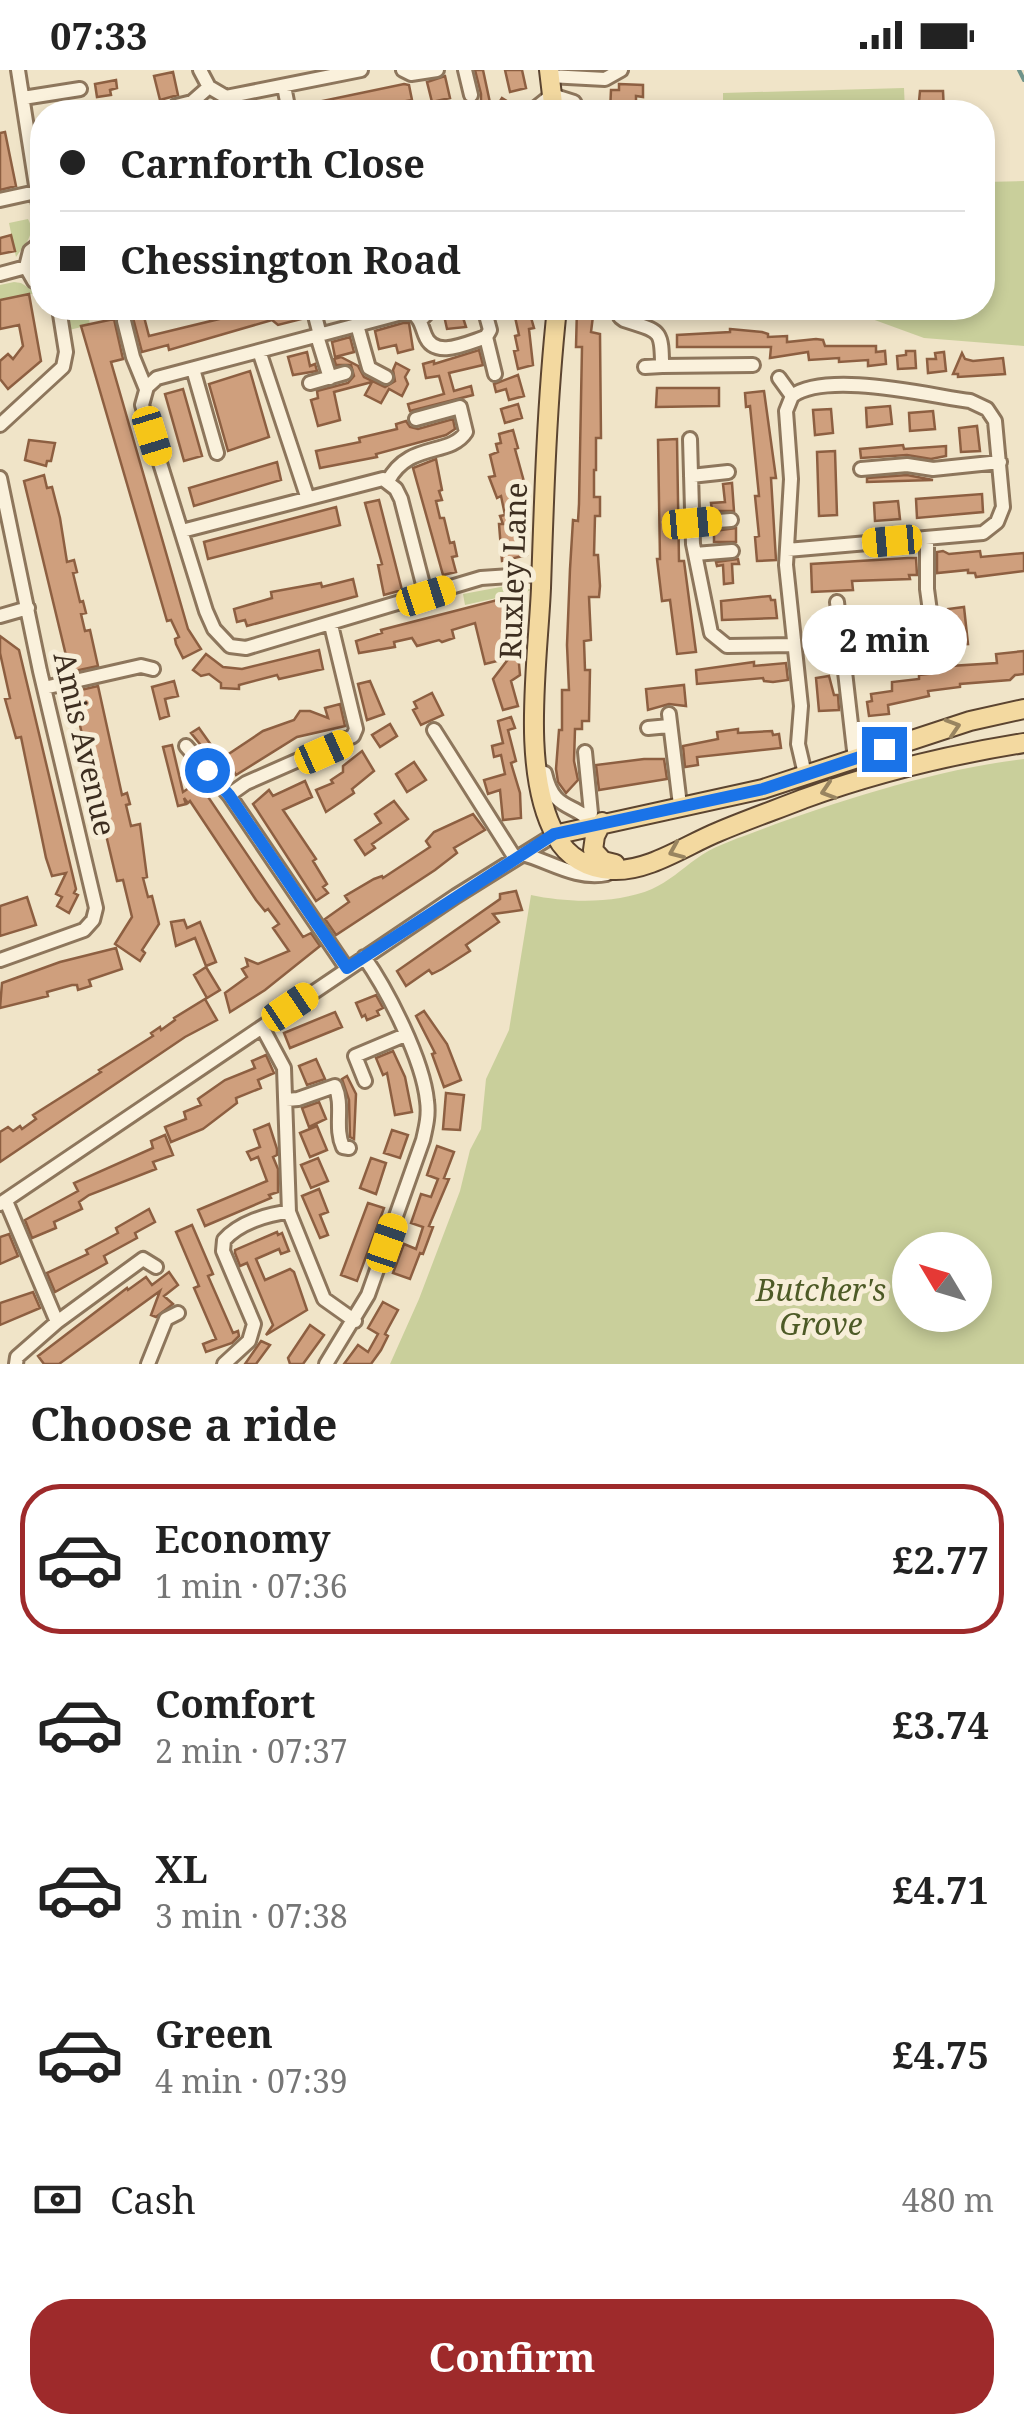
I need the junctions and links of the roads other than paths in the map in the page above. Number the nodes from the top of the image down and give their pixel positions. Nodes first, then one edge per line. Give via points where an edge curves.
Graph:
1 (18, 70) edge
2 (200, 70) edge
3 (361, 70) edge
4 (403, 70) edge
5 (437, 70) edge
6 (465, 70) edge
7 (621, 70) edge
8 (284, 86) junction
9 (209, 87) junction
10 (80, 89) dead end
11 (471, 95) dead end
12 (547, 95) edge
13 (24, 98) junction
14 (194, 100) edge
15 (287, 100) edge
16 (30, 120) edge
17 (30, 193) edge
18 (0, 200) edge
19 (30, 251) edge
20 (26, 267) junction
21 (0, 274) edge
22 (30, 274) edge
23 (62, 320) edge
24 (315, 320) edge
25 (376, 320) edge
26 (487, 320) edge
27 (556, 320) edge
28 (624, 320) edge
29 (124, 321) dead end
30 (420, 321) edge
31 (357, 325) junction
32 (318, 336) junction
33 (486, 338) junction
34 (260, 352) junction
35 (662, 366) junction
36 (753, 366) dead end
37 (645, 367) dead end
38 (192, 369) junction
39 (345, 373) dead end
40 (495, 374) dead end
41 (386, 377) dead end
42 (330, 378) junction
43 (779, 378) dead end
44 (310, 383) dead end
45 (146, 388) junction
46 (792, 396) junction
47 (416, 419) dead end
48 (0, 425) edge
49 (690, 439) dead end
50 (217, 452) dead end
51 (1000, 462) junction
52 (861, 469) dead end
53 (728, 472) dead end
54 (691, 476) junction
55 (0, 478) edge
56 (388, 480) junction
57 (307, 496) junction
58 (731, 520) dead end
59 (692, 523) junction
60 (182, 531) junction
61 (927, 538) junction
62 (732, 550) dead end
63 (786, 550) junction
64 (695, 554) junction
65 (541, 574) junction
66 (426, 596) junction
67 (837, 602) dead end
68 (28, 608) junction
69 (0, 616) edge
70 (330, 625) junction
71 (934, 640) dead end
72 (794, 645) junction
73 (153, 669) dead end
74 (44, 688) junction
75 (1024, 709) edge
76 (648, 728) dead end
77 (434, 730) dead end
78 (1024, 743) edge
79 (186, 746) dead end
80 (585, 752) dead end
81 (536, 754) junction
82 (854, 758) junction
83 (805, 774) junction
84 (229, 795) junction
85 (680, 805) junction
86 (595, 821) junction
87 (554, 834) junction
88 (519, 856) junction
89 (636, 866) junction
90 (614, 871) junction
91 (364, 957) junction
92 (0, 960) edge
93 (347, 968) junction
94 (262, 1027) junction
95 (405, 1036) junction
96 (366, 1081) dead end
97 (286, 1100) junction
98 (349, 1148) dead end
99 (3, 1203) edge
100 (288, 1212) junction
101 (156, 1267) dead end
102 (178, 1313) dead end
103 (355, 1321) junction
104 (57, 1322) junction
105 (16, 1364) edge
106 (148, 1364) edge
107 (224, 1364) edge
108 (326, 1364) edge

1 - 13 street
2 - 9 street
3 - 8 street
4 - 5 street
6 - 11 street
7 - 12 street
8 - 9 street via 226,98
8 - 15 street
9 - 14 street
10 - 13 street
13 - 16 street
17 - 18 street
19 - 20 street
20 - 21 street
20 - 22 street
23 - 48 street via 63,367
24 - 32 street
25 - 31 street
26 - 33 street
27 - 65 main road, Ruxley Lane
28 - 35 street via 658,334
29 - 45 street
30 - 33 street via 426,340 443,349
31 - 32 street
31 - 41 street via 369,368
32 - 34 street
32 - 42 street
33 - 40 street
34 - 38 street
34 - 57 street
35 - 36 street
35 - 37 street
38 - 45 street via 157,378
38 - 50 street
39 - 42 street
42 - 44 street
43 - 46 street
45 - 60 street via 142,405
46 - 51 street via 804,387 834,384 970,401 996,421
46 - 63 street via 786,411
47 - 56 street via 460,407 466,432 407,458
49 - 54 street
51 - 52 street
51 - 61 street via 997,522 983,533
53 - 54 street
54 - 59 street
55 - 68 street, Amis Avenue
56 - 57 street
56 - 66 street via 401,499
57 - 60 street
58 - 59 street
59 - 64 street
60 - 70 street via 206,611 230,646 246,648
61 - 63 street
61 - 71 street
62 - 64 street
63 - 72 street
64 - 72 street via 715,639 727,646
65 - 66 street via 481,578
65 - 81 main road, Ruxley Lane
66 - 70 street
67 - 82 street
68 - 69 street
68 - 74 street, Amis Avenue
70 - 84 street via 353,736
72 - 83 street
73 - 74 street via 140,666
74 - 92 street, Amis Avenue via 95,914 84,930
82 -> 75 main road
76 - 85 street via 669,720
77 - 88 street
78 -> 89 main road via 873,776
79 - 84 street
80 - 86 street
81 - 86 street via 554,796
81 - 87 main road, Ruxley Lane
82 - 83 main road
83 - 85 main road
84 - 93 street
85 - 86 main road
86 - 87 main road
86 - 89 main road via 597,856
87 - 88 street
87 - 90 main road via 577,860
88 - 90 street via 579,874
88 - 91 street
89 - 90 main road
91 - 93 street
91 - 95 street
93 - 94 street
94 - 97 street via 284,1068
94 - 99 street
95 - 96 street via 355,1056
95 - 103 street via 423,1081 428,1118
97 - 98 street via 335,1086 342,1100 339,1137
97 - 100 street
99 - 104 street
100 - 103 street via 324,1299
100 - 107 street via 236,1229 224,1240 254,1324 249,1341
101 - 104 street via 143,1258
102 - 106 street via 166,1319
103 - 108 street
104 - 105 street

